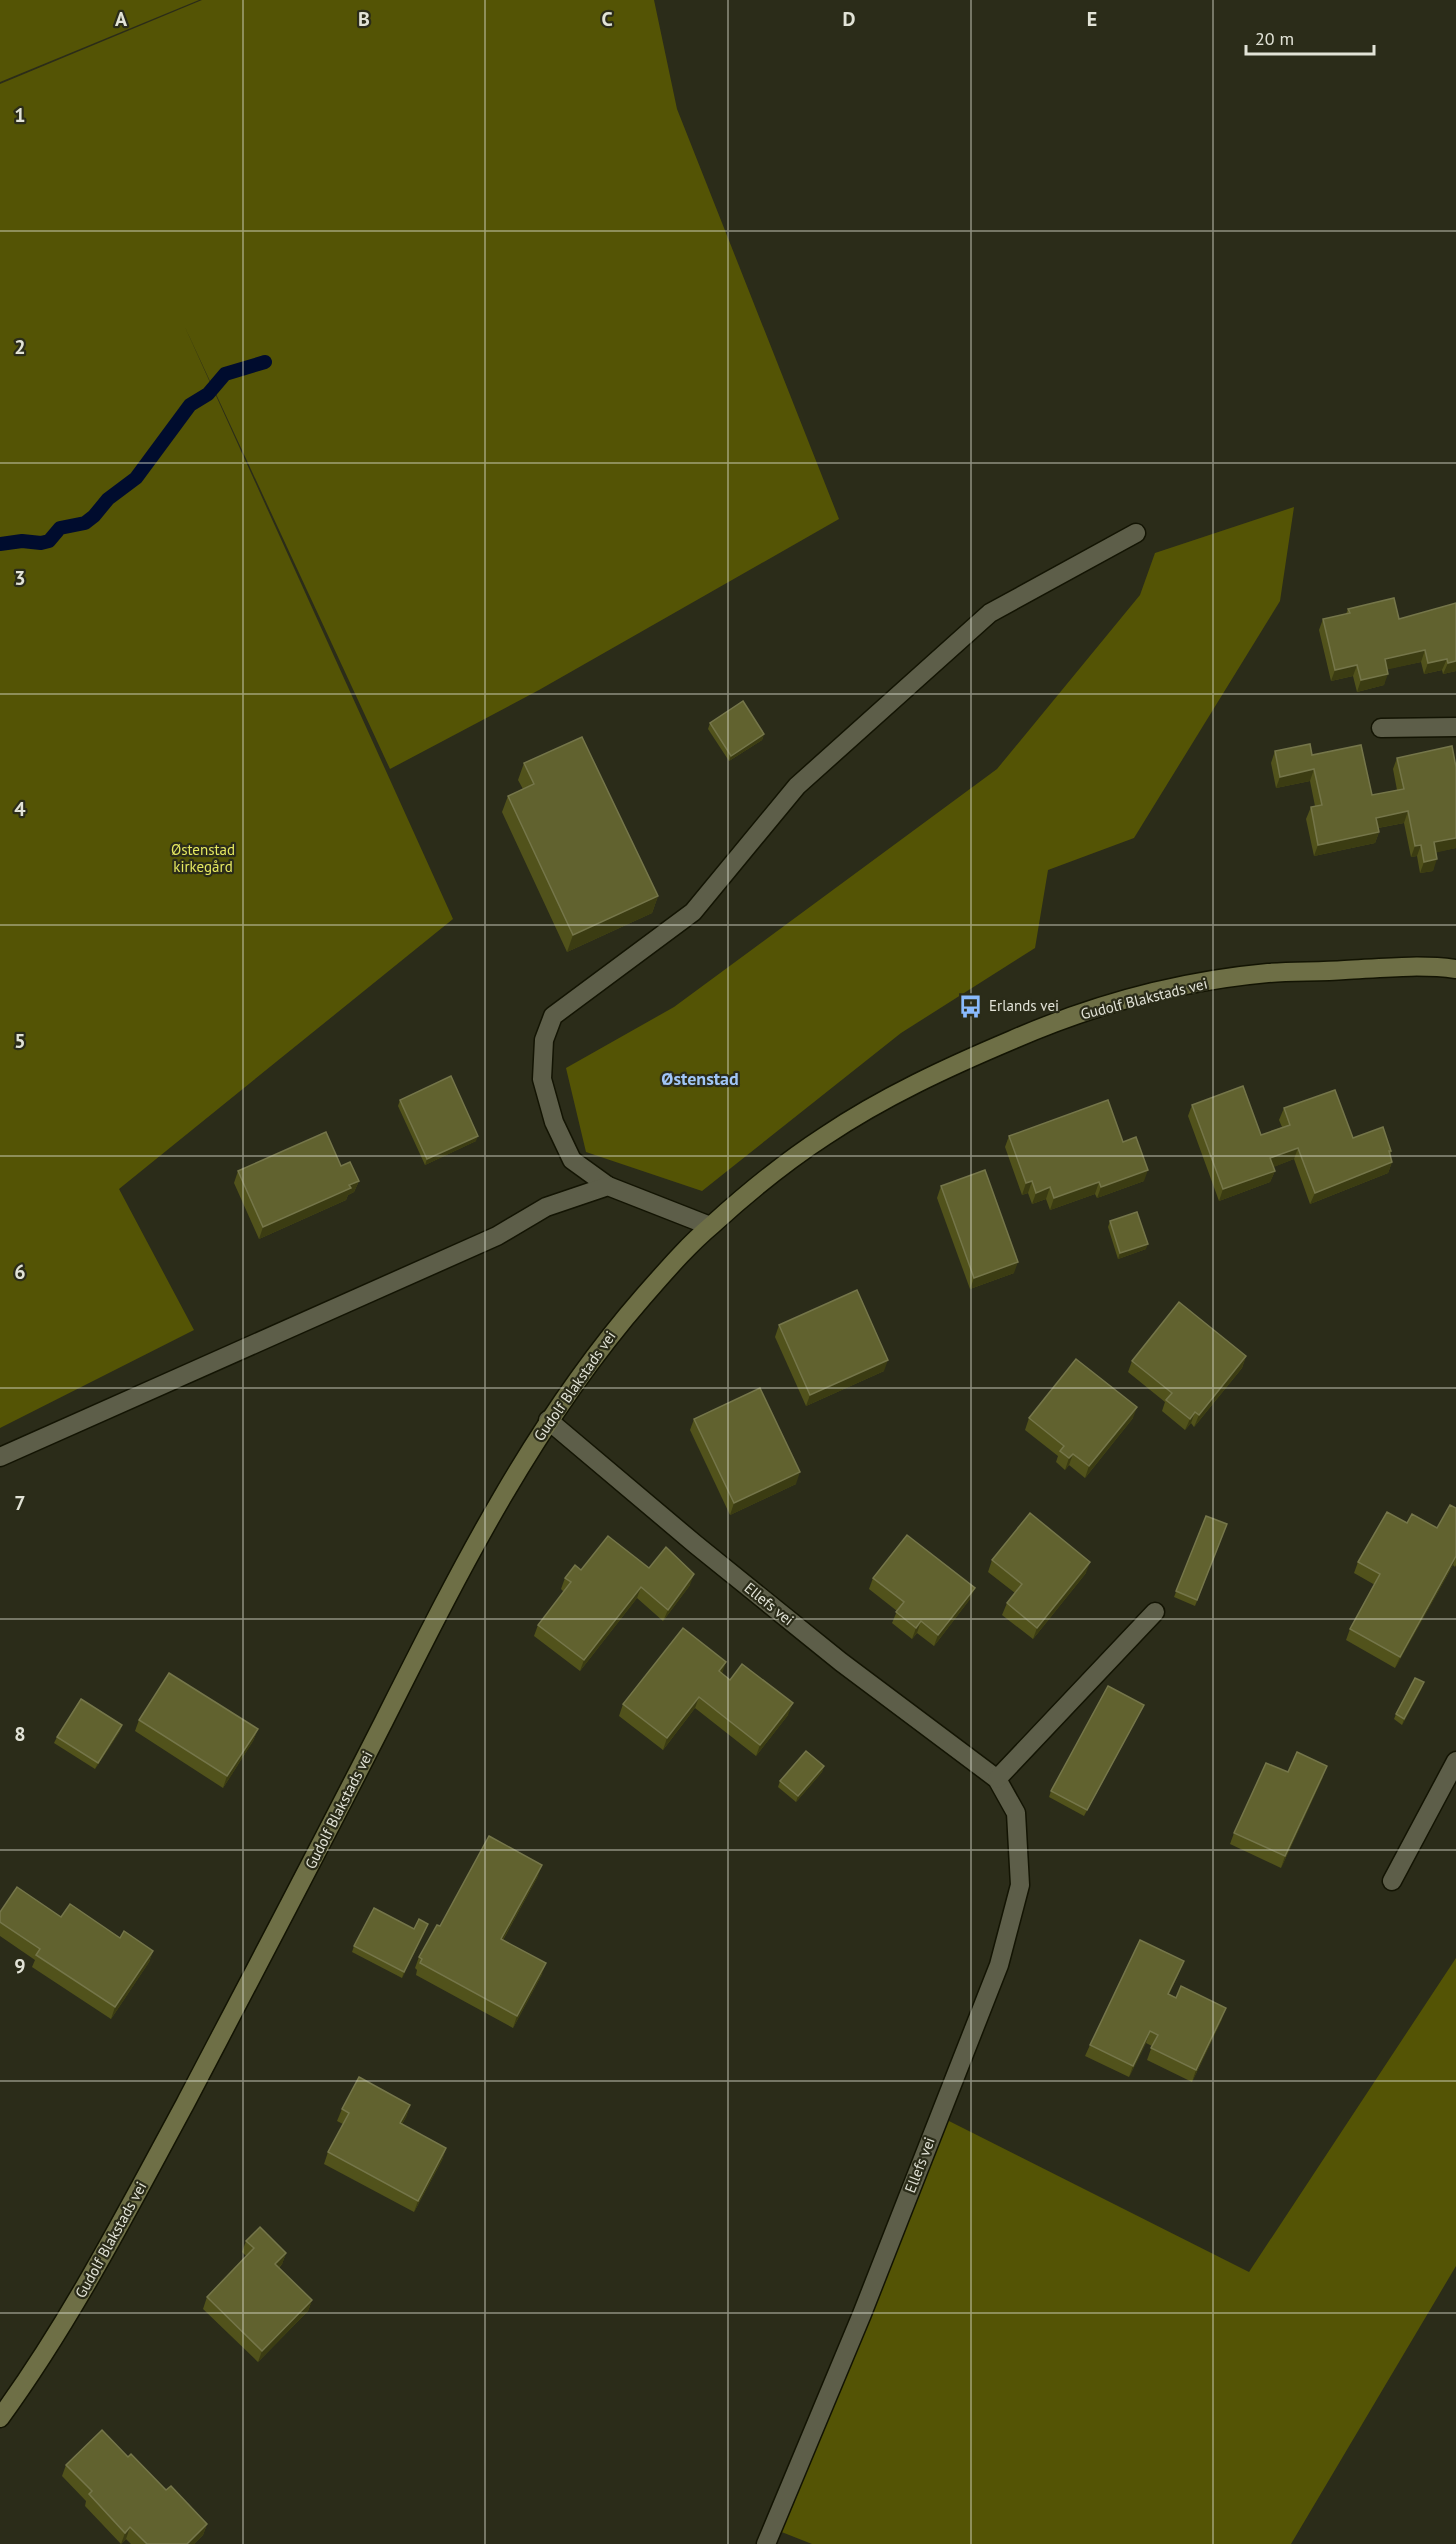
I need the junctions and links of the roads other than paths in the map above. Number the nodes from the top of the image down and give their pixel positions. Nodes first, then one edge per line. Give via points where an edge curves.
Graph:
1 (1136, 533) dead end
2 (1456, 727) edge
3 (1381, 728) dead end
4 (1456, 969) edge
5 (608, 1186) junction
6 (710, 1226) junction
7 (548, 1420) junction
8 (0, 1457) edge
9 (1155, 1612) dead end
10 (1456, 1761) edge
11 (997, 1779) junction
12 (1392, 1881) dead end
13 (0, 2418) edge
14 (766, 2544) edge

1 - 5 street via 990,613 797,786 693,912 553,1016 544,1040 542,1079 554,1122 572,1160
2 - 3 street
4 - 6 street, Gudolf Blakstads vei via 1268,973 1185,986 1105,1005 956,1064 876,1106 779,1168
5 - 6 street
5 - 8 street via 546,1207 497,1236
6 - 7 street, Gudolf Blakstads vei via 604,1342
7 - 11 street, Ellefs vei via 841,1662
7 - 13 street, Gudolf Blakstads vei via 467,1558 302,1883 101,2261
9 - 11 street
10 - 12 street
11 - 14 street, Ellefs vei via 1016,1813 1020,1885 999,1965 862,2314

